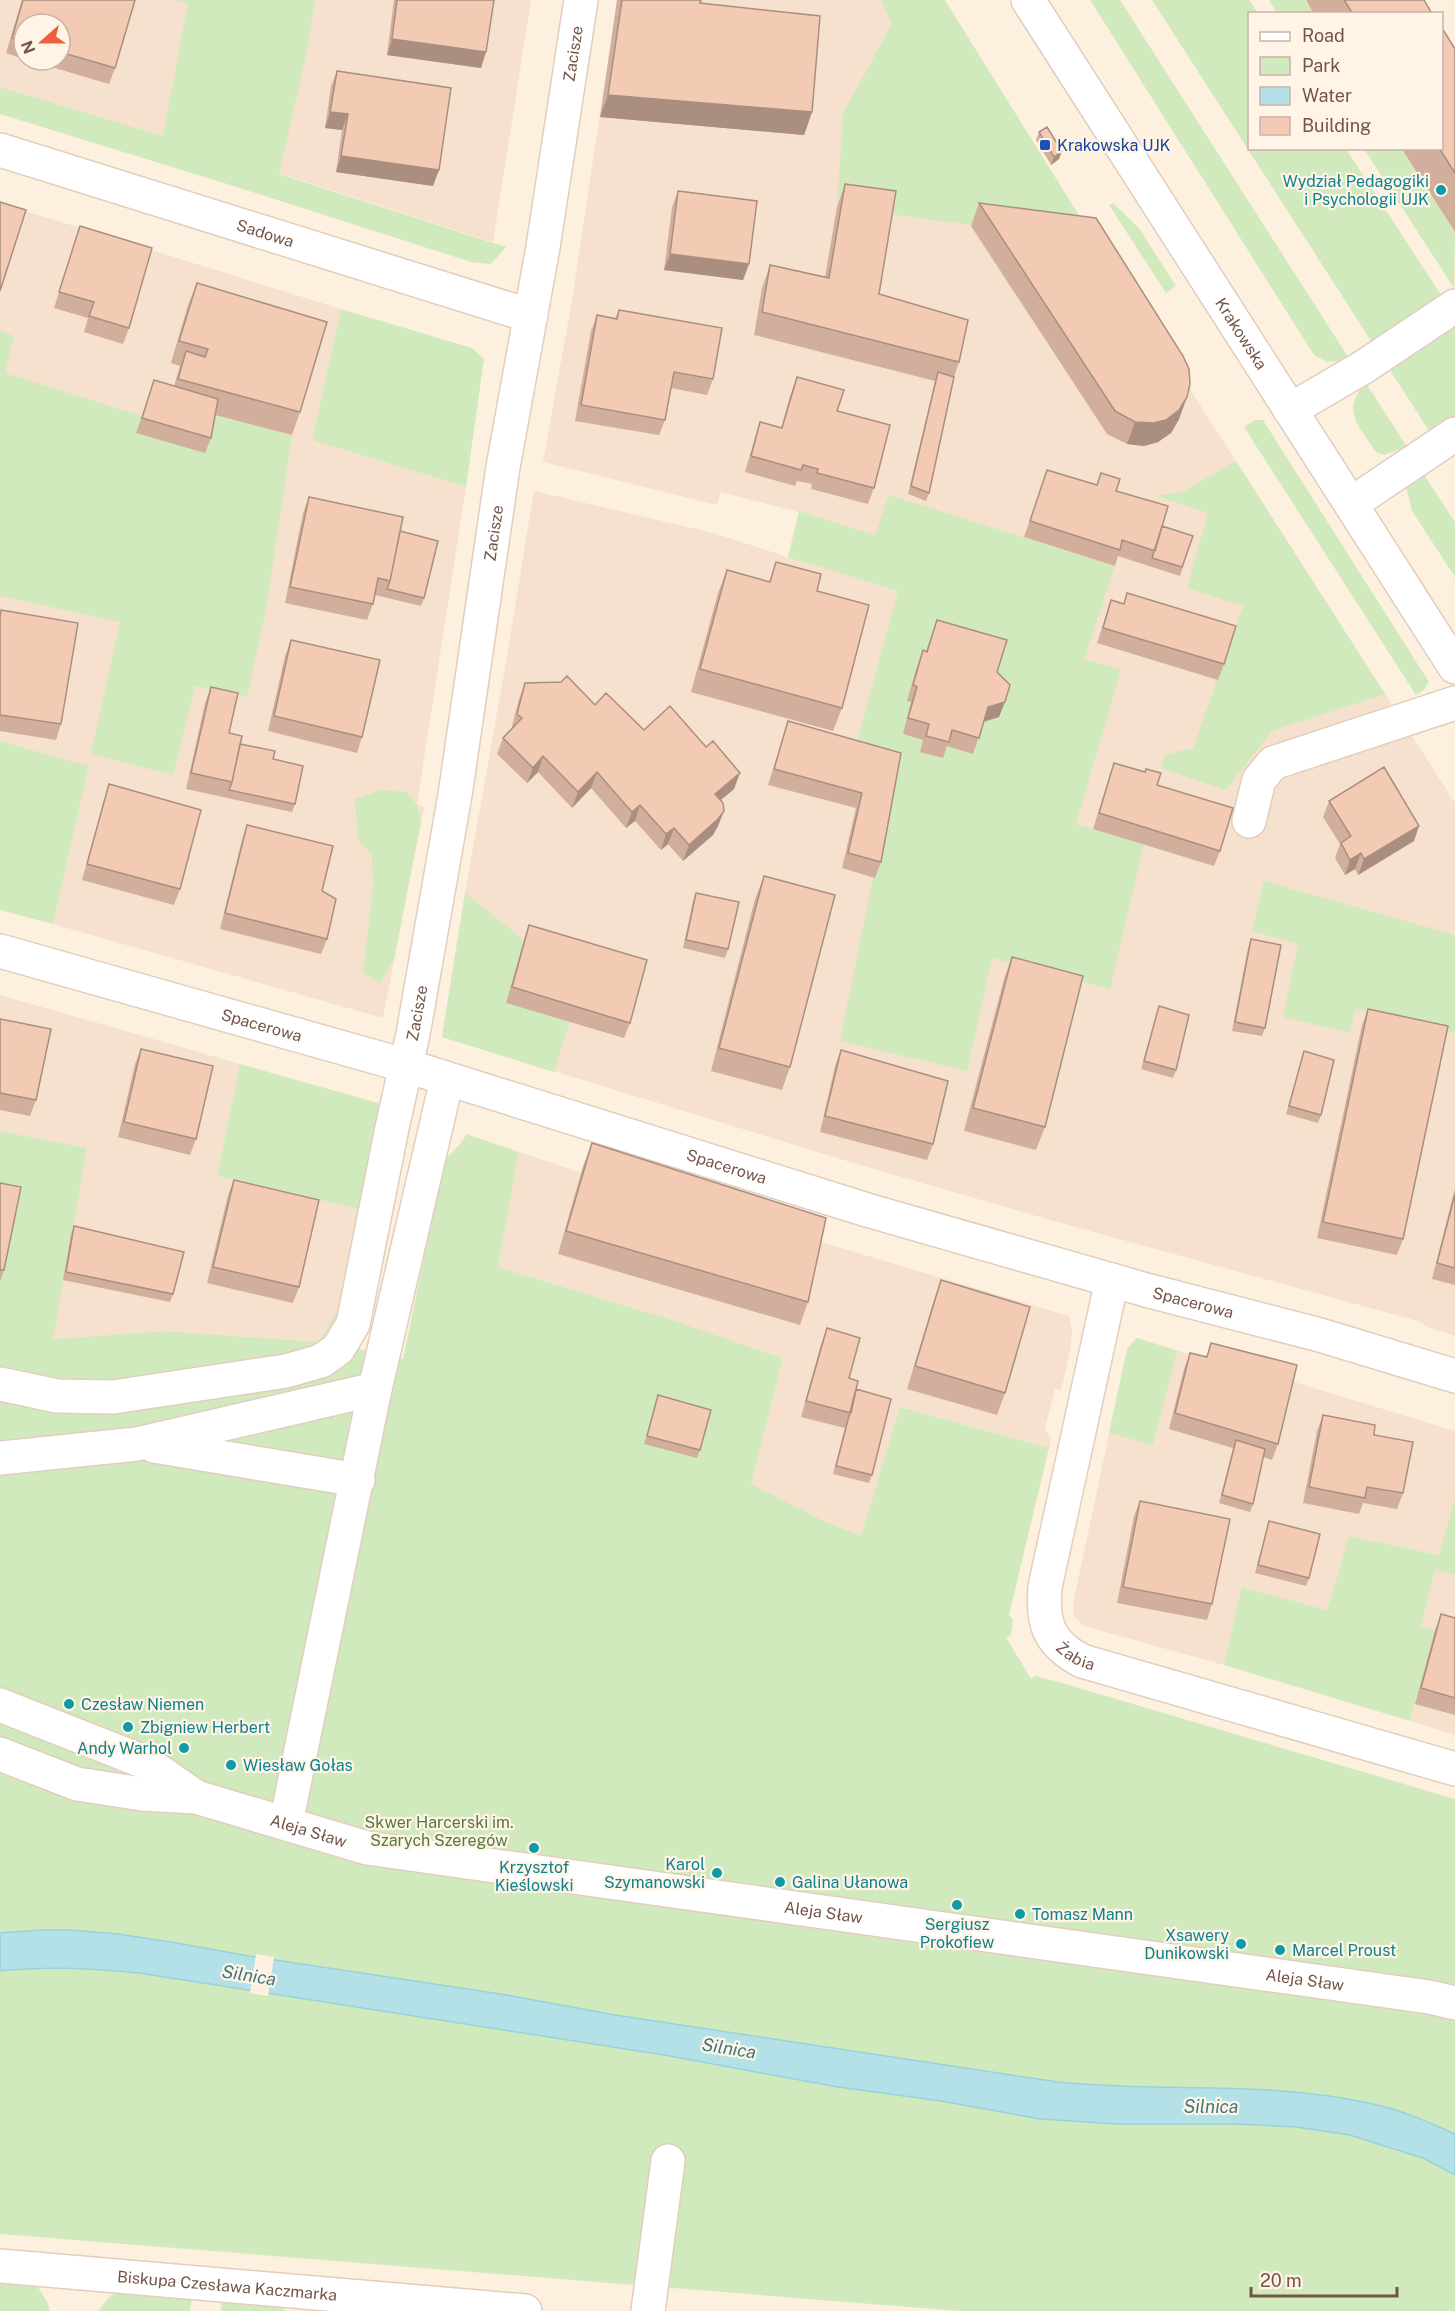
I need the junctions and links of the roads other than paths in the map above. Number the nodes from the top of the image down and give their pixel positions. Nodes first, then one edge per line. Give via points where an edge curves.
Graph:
1 (581, 0) edge
2 (1028, 0) edge
3 (0, 150) edge
4 (1455, 306) edge
5 (531, 316) junction
6 (1290, 410) junction
7 (1455, 434) edge
8 (1351, 504) junction
9 (1455, 667) edge
10 (1455, 703) edge
11 (1249, 821) dead end
12 (0, 951) edge
13 (407, 1066) junction
14 (447, 1079) junction
15 (1112, 1280) junction
16 (1455, 1376) edge
17 (0, 1384) edge
18 (375, 1389) junction
19 (138, 1444) junction
20 (0, 1458) edge
21 (358, 1480) junction
22 (0, 1705) edge
23 (0, 1754) edge
24 (1455, 1769) edge
25 (196, 1797) junction
26 (286, 1823) junction
27 (1455, 2003) edge
28 (668, 2162) dead end
29 (0, 2266) edge
30 (525, 2311) edge
31 (648, 2311) edge

1 - 5 street, Zacisze
2 - 6 street, Krakowska
3 - 5 street, Sadowa
4 - 6 street
5 - 13 street, Zacisze via 503,467 455,795
6 - 8 street, Krakowska
7 - 8 street
8 - 9 street, Krakowska
10 - 11 street via 1273,763 1259,780
12 - 13 street, Spacerowa
13 - 14 street, Spacerowa
13 - 17 street, Zacisze via 353,1324 338,1349 321,1361 286,1371 113,1397 57,1395
14 - 15 street, Spacerowa via 867,1210
14 - 18 street
15 - 16 street, Spacerowa via 1320,1335
15 - 24 street, Żabia via 1045,1587 1044,1618 1052,1637 1082,1661
18 - 19 street
18 - 21 street
19 - 20 street
19 - 21 street
21 - 26 street
22 - 25 street, Aleja Sław via 147,1763
23 - 25 street, Aleja Sław via 77,1784
25 - 26 street, Aleja Sław
26 - 27 street, Aleja Sław via 367,1848 1247,1970
28 - 31 street
29 - 30 street, Biskupa Czesława Kaczmarka

